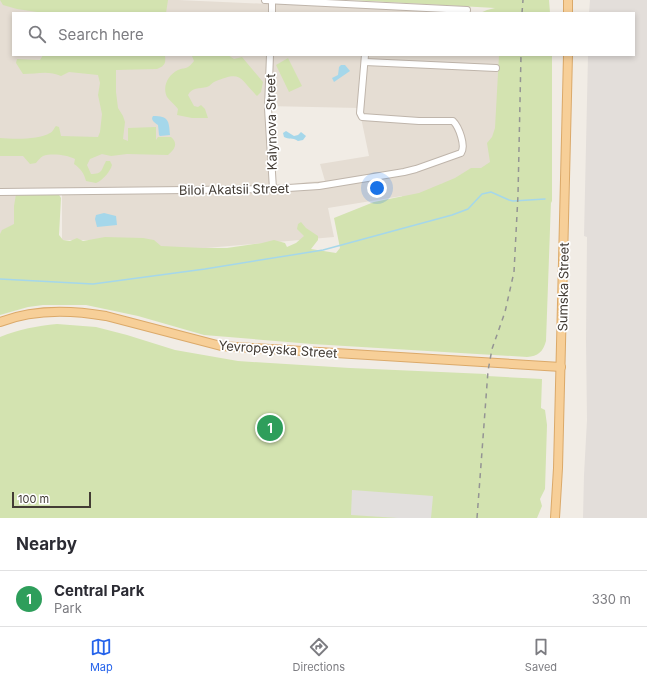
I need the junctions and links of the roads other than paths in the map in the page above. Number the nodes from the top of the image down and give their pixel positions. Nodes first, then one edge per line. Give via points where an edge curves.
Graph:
1 (265, 0) edge
2 (568, 0) edge
3 (272, 1) edge
4 (367, 6) junction
5 (467, 10) dead end
6 (272, 12) edge
7 (367, 12) edge
8 (568, 12) edge
9 (270, 56) edge
10 (365, 56) edge
11 (568, 56) edge
12 (365, 62) junction
13 (496, 68) dead end
14 (273, 189) junction
15 (0, 192) edge
16 (0, 322) edge
17 (561, 367) junction
18 (555, 518) edge

1 - 3 street
2 - 8 main road
3 - 4 street
3 - 6 street
4 - 5 street
4 - 7 street
9 - 14 street, Kalynova Street via 268,108
10 - 12 street
11 - 17 main road, Sumska Street
12 - 13 street
12 - 14 street, Biloi Akatsii Street via 360,113 362,117 453,122 457,127 463,151 404,172 319,186
14 - 15 street, Biloi Akatsii Street
16 - 17 main road, Yevropeyska Street via 38,313 87,313 226,346
17 - 18 main road, Sumska Street

